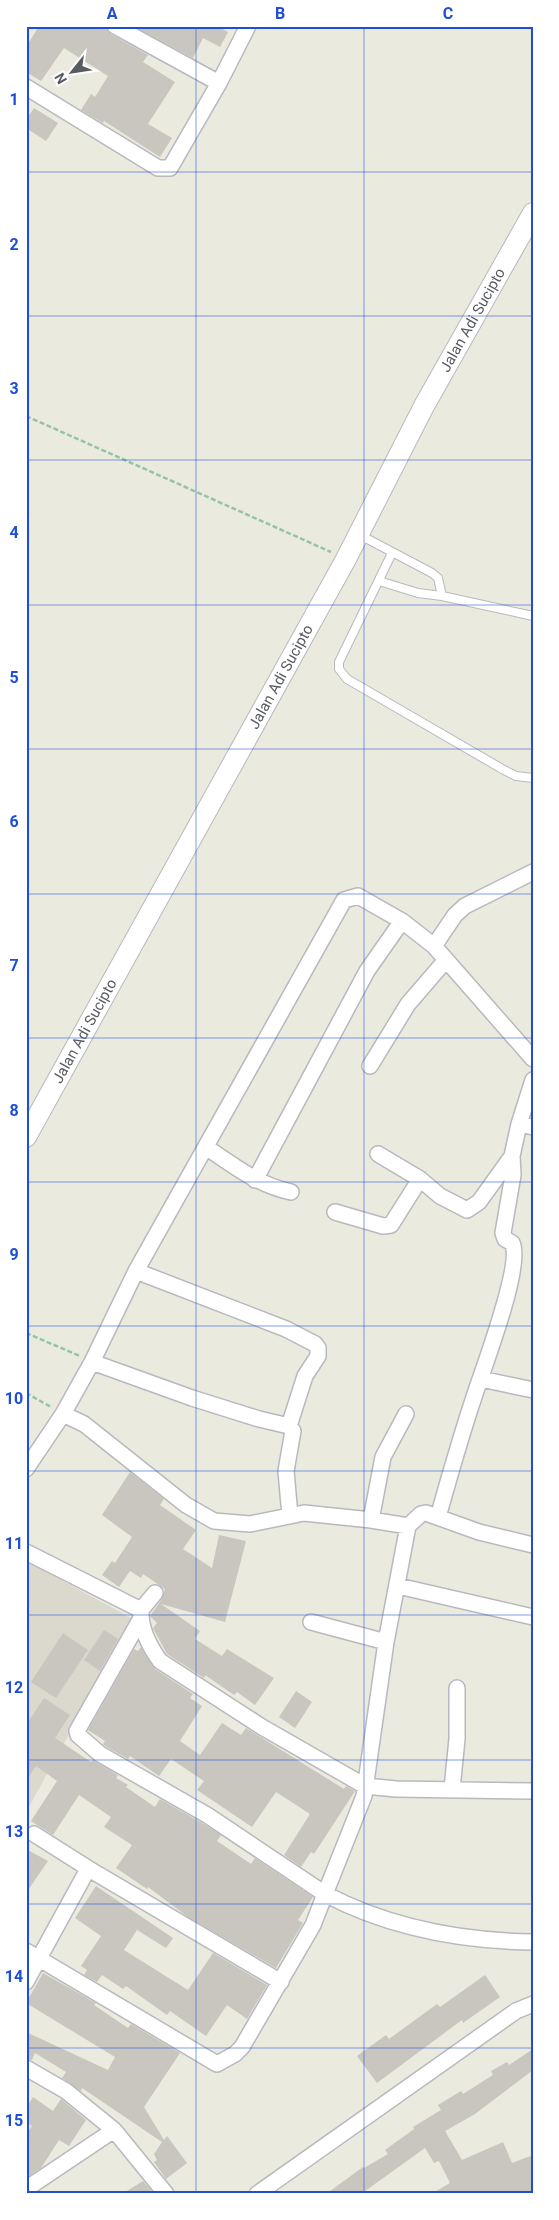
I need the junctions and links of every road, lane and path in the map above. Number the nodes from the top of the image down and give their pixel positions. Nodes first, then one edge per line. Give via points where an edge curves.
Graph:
1 (115, 26) edge
2 (248, 26) edge
3 (220, 83) junction
4 (26, 87) edge
5 (533, 213) edge
6 (26, 416) edge
7 (359, 535) junction
8 (392, 553) junction
9 (346, 559) junction
10 (379, 581) junction
11 (442, 596) junction
12 (533, 616) edge
13 (533, 778) edge
14 (533, 872) edge
15 (402, 921) junction
16 (434, 946) junction
17 (446, 960) junction
18 (533, 1059) edge
19 (370, 1066) dead end
20 (533, 1080) edge
21 (526, 1126) edge
22 (26, 1138) edge
23 (206, 1148) junction
24 (378, 1154) dead end
25 (512, 1156) junction
26 (420, 1179) junction
27 (254, 1180) junction
28 (291, 1192) dead end
29 (335, 1212) dead end
30 (136, 1271) junction
31 (26, 1333) edge
32 (92, 1362) junction
33 (481, 1378) junction
34 (533, 1390) edge
35 (26, 1393) edge
36 (63, 1414) junction
37 (406, 1414) dead end
38 (289, 1426) junction
39 (26, 1469) edge
40 (290, 1516) junction
41 (438, 1517) junction
42 (371, 1520) junction
43 (408, 1526) junction
44 (533, 1545) edge
45 (26, 1552) edge
46 (398, 1586) junction
47 (155, 1593) dead end
48 (140, 1615) junction
49 (533, 1617) edge
50 (311, 1622) dead end
51 (386, 1642) junction
52 (457, 1688) dead end
53 (366, 1786) junction
54 (452, 1789) junction
55 (533, 1791) edge
56 (34, 1834) dead end
57 (88, 1869) junction
58 (326, 1894) junction
59 (533, 1942) edge
60 (26, 1951) edge
61 (40, 1960) junction
62 (26, 1982) edge
63 (281, 1982) junction
64 (533, 2004) edge
65 (26, 2068) edge
66 (114, 2130) junction
67 (27, 2188) edge
68 (166, 2194) edge
69 (257, 2194) edge

1 - 3 street
2 - 3 street
3 - 4 street via 174,165 166,168 158,168
5 - 7 street, Jalan Adi Sucipto via 424,406
6 - 9 path
7 - 8 lane
7 - 9 street, Jalan Adi Sucipto
8 - 10 lane
8 - 11 lane via 432,572 438,578
9 - 22 street, Jalan Adi Sucipto
10 - 11 lane via 418,593
10 - 13 lane via 339,662 343,674 504,770 516,776
11 - 12 lane
14 - 16 street via 465,906
15 - 16 street
15 - 23 street via 358,896 344,900
15 - 27 street via 367,971
16 - 17 street
17 - 18 street
17 - 19 street via 408,1004
20 - 21 street
21 - 25 street
23 - 27 street
23 - 30 street
24 - 26 street
25 - 26 street via 479,1202 467,1210 440,1196
25 - 33 street via 503,1233 514,1253 503,1312
26 - 29 street via 391,1225 383,1226
27 - 28 street
30 - 32 street
30 - 38 street via 286,1329 315,1344 318,1356 305,1376
31 - 32 path
32 - 36 street
32 - 38 street via 192,1398
33 - 34 street
33 - 41 street
35 - 36 path
36 - 39 street
36 - 40 street via 84,1424 186,1505 214,1521 250,1524
37 - 42 street via 383,1457
38 - 40 street via 293,1432 286,1471
40 - 42 street via 304,1513
41 - 43 street via 421,1514
41 - 44 street via 479,1532
42 - 43 street
43 - 46 street
45 - 48 street
46 - 49 street
46 - 51 street
47 - 48 street
48 - 53 street via 153,1651 160,1660 262,1727
48 - 58 street via 77,1731 78,1735 100,1754 207,1815
50 - 51 street
51 - 53 street
52 - 54 street via 457,1739
53 - 54 street
53 - 58 street
54 - 55 street
56 - 57 street
57 - 61 street
57 - 63 street
58 - 59 street via 355,1909 402,1924 460,1936
58 - 63 street via 313,1925
60 - 61 street
61 - 62 street
61 - 63 street via 217,2064 242,2047
64 - 69 street via 516,2011
65 - 66 street via 66,2091
66 - 67 street
66 - 68 street

